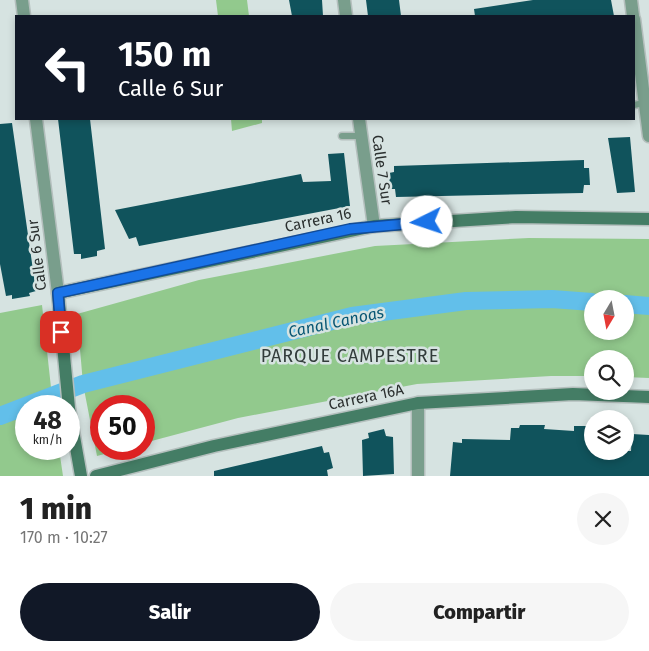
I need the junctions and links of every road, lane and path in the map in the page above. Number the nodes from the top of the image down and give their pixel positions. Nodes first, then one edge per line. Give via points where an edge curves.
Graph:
1 (22, 0) edge
2 (344, 0) edge
3 (631, 0) edge
4 (24, 15) edge
5 (346, 15) edge
6 (634, 15) edge
7 (635, 35) edge
8 (639, 104) edge
9 (36, 120) edge
10 (359, 120) edge
11 (342, 136) dead end
12 (361, 136) junction
13 (649, 136) edge
14 (649, 220) edge
15 (374, 226) junction
16 (58, 293) junction
17 (68, 395) edge
18 (649, 397) edge
19 (418, 403) junction
20 (78, 460) edge
21 (81, 476) edge
22 (96, 476) edge
23 (418, 476) edge

1 - 4 street
2 - 5 street
3 - 6 street
7 - 8 street
8 - 13 street
9 - 16 street, Calle 6 Sur
10 - 12 street, Calle 7 Sur
11 - 12 lane
12 - 15 street, Calle 7 Sur
14 - 15 main road, Carrera 16 via 516,217
15 - 16 main road, Carrera 16
16 - 17 main road, Calle 6 Sur
18 - 19 main road, Carrera 16A via 573,394
19 - 22 main road, Carrera 16A via 214,446
19 - 23 street
20 - 21 main road, Calle 6 Sur

